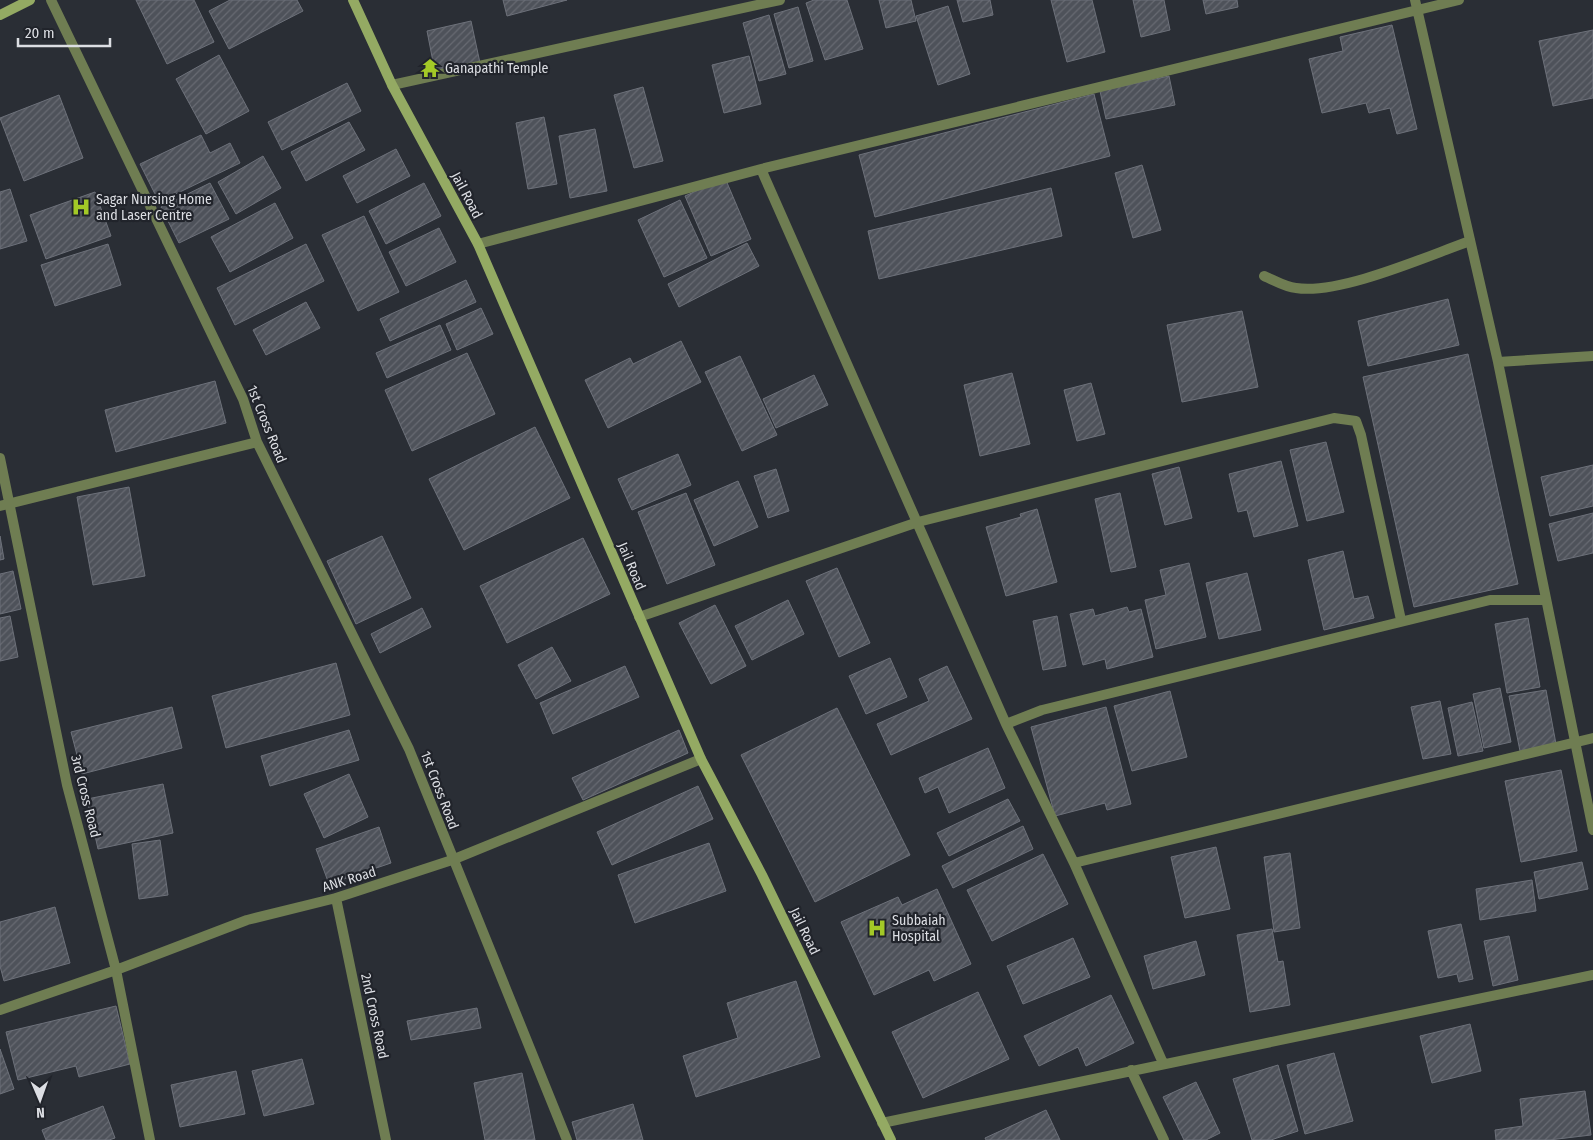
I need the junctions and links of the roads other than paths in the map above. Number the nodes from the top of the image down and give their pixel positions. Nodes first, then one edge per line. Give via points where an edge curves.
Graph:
1 (30, 0) edge
2 (51, 0) edge
3 (353, 0) edge
4 (780, 0) edge
5 (1458, 0) edge
6 (1416, 5) edge
7 (0, 15) edge
8 (392, 85) junction
9 (760, 169) junction
10 (1470, 241) junction
11 (478, 244) junction
12 (1264, 276) dead end
13 (1593, 356) edge
14 (1498, 362) junction
15 (257, 442) junction
16 (0, 458) edge
17 (4, 505) edge
18 (918, 522) junction
19 (1546, 600) junction
20 (639, 617) junction
21 (1401, 620) junction
22 (1006, 724) junction
23 (1593, 738) edge
24 (1575, 742) junction
25 (701, 759) junction
26 (1593, 830) edge
27 (452, 860) junction
28 (1074, 863) junction
29 (336, 898) junction
30 (116, 970) junction
31 (1593, 975) edge
32 (0, 1010) edge
33 (1163, 1063) junction
34 (1131, 1070) junction
35 (882, 1122) junction
36 (150, 1140) edge
37 (386, 1140) edge
38 (568, 1140) edge
39 (891, 1140) edge
40 (1164, 1140) edge

1 - 7 main road
2 - 15 street, 1st Cross Road via 244,400
3 - 8 main road, Jail Road
4 - 8 street
5 - 6 street
6 - 9 street
6 - 10 street
8 - 11 main road, Jail Road
9 - 11 street
9 - 18 street
10 - 12 street via 1365,278 1324,287 1296,288
10 - 14 street
11 - 20 main road, Jail Road
13 - 14 street
14 - 19 street
15 - 17 street
15 - 27 street, 1st Cross Road via 409,749
16 - 17 street, 3rd Cross Road
17 - 30 street, 3rd Cross Road via 68,785
18 - 20 street
18 - 21 street via 1334,418 1356,421
18 - 22 street
19 - 21 street via 1490,600
19 - 24 street
20 - 25 main road, Jail Road
21 - 22 street via 1042,710
22 - 28 street
23 - 24 street
24 - 26 street
24 - 28 street
25 - 27 street, ANK Road
25 - 35 main road, Jail Road via 762,875
27 - 29 street, ANK Road
27 - 38 street, 1st Cross Road
28 - 33 street
29 - 30 street, ANK Road via 247,920
29 - 37 street, 2nd Cross Road
30 - 32 street, ANK Road
30 - 36 street, 3rd Cross Road
31 - 33 street
33 - 34 street
34 - 35 street
34 - 40 street
35 - 39 main road, Jail Road

